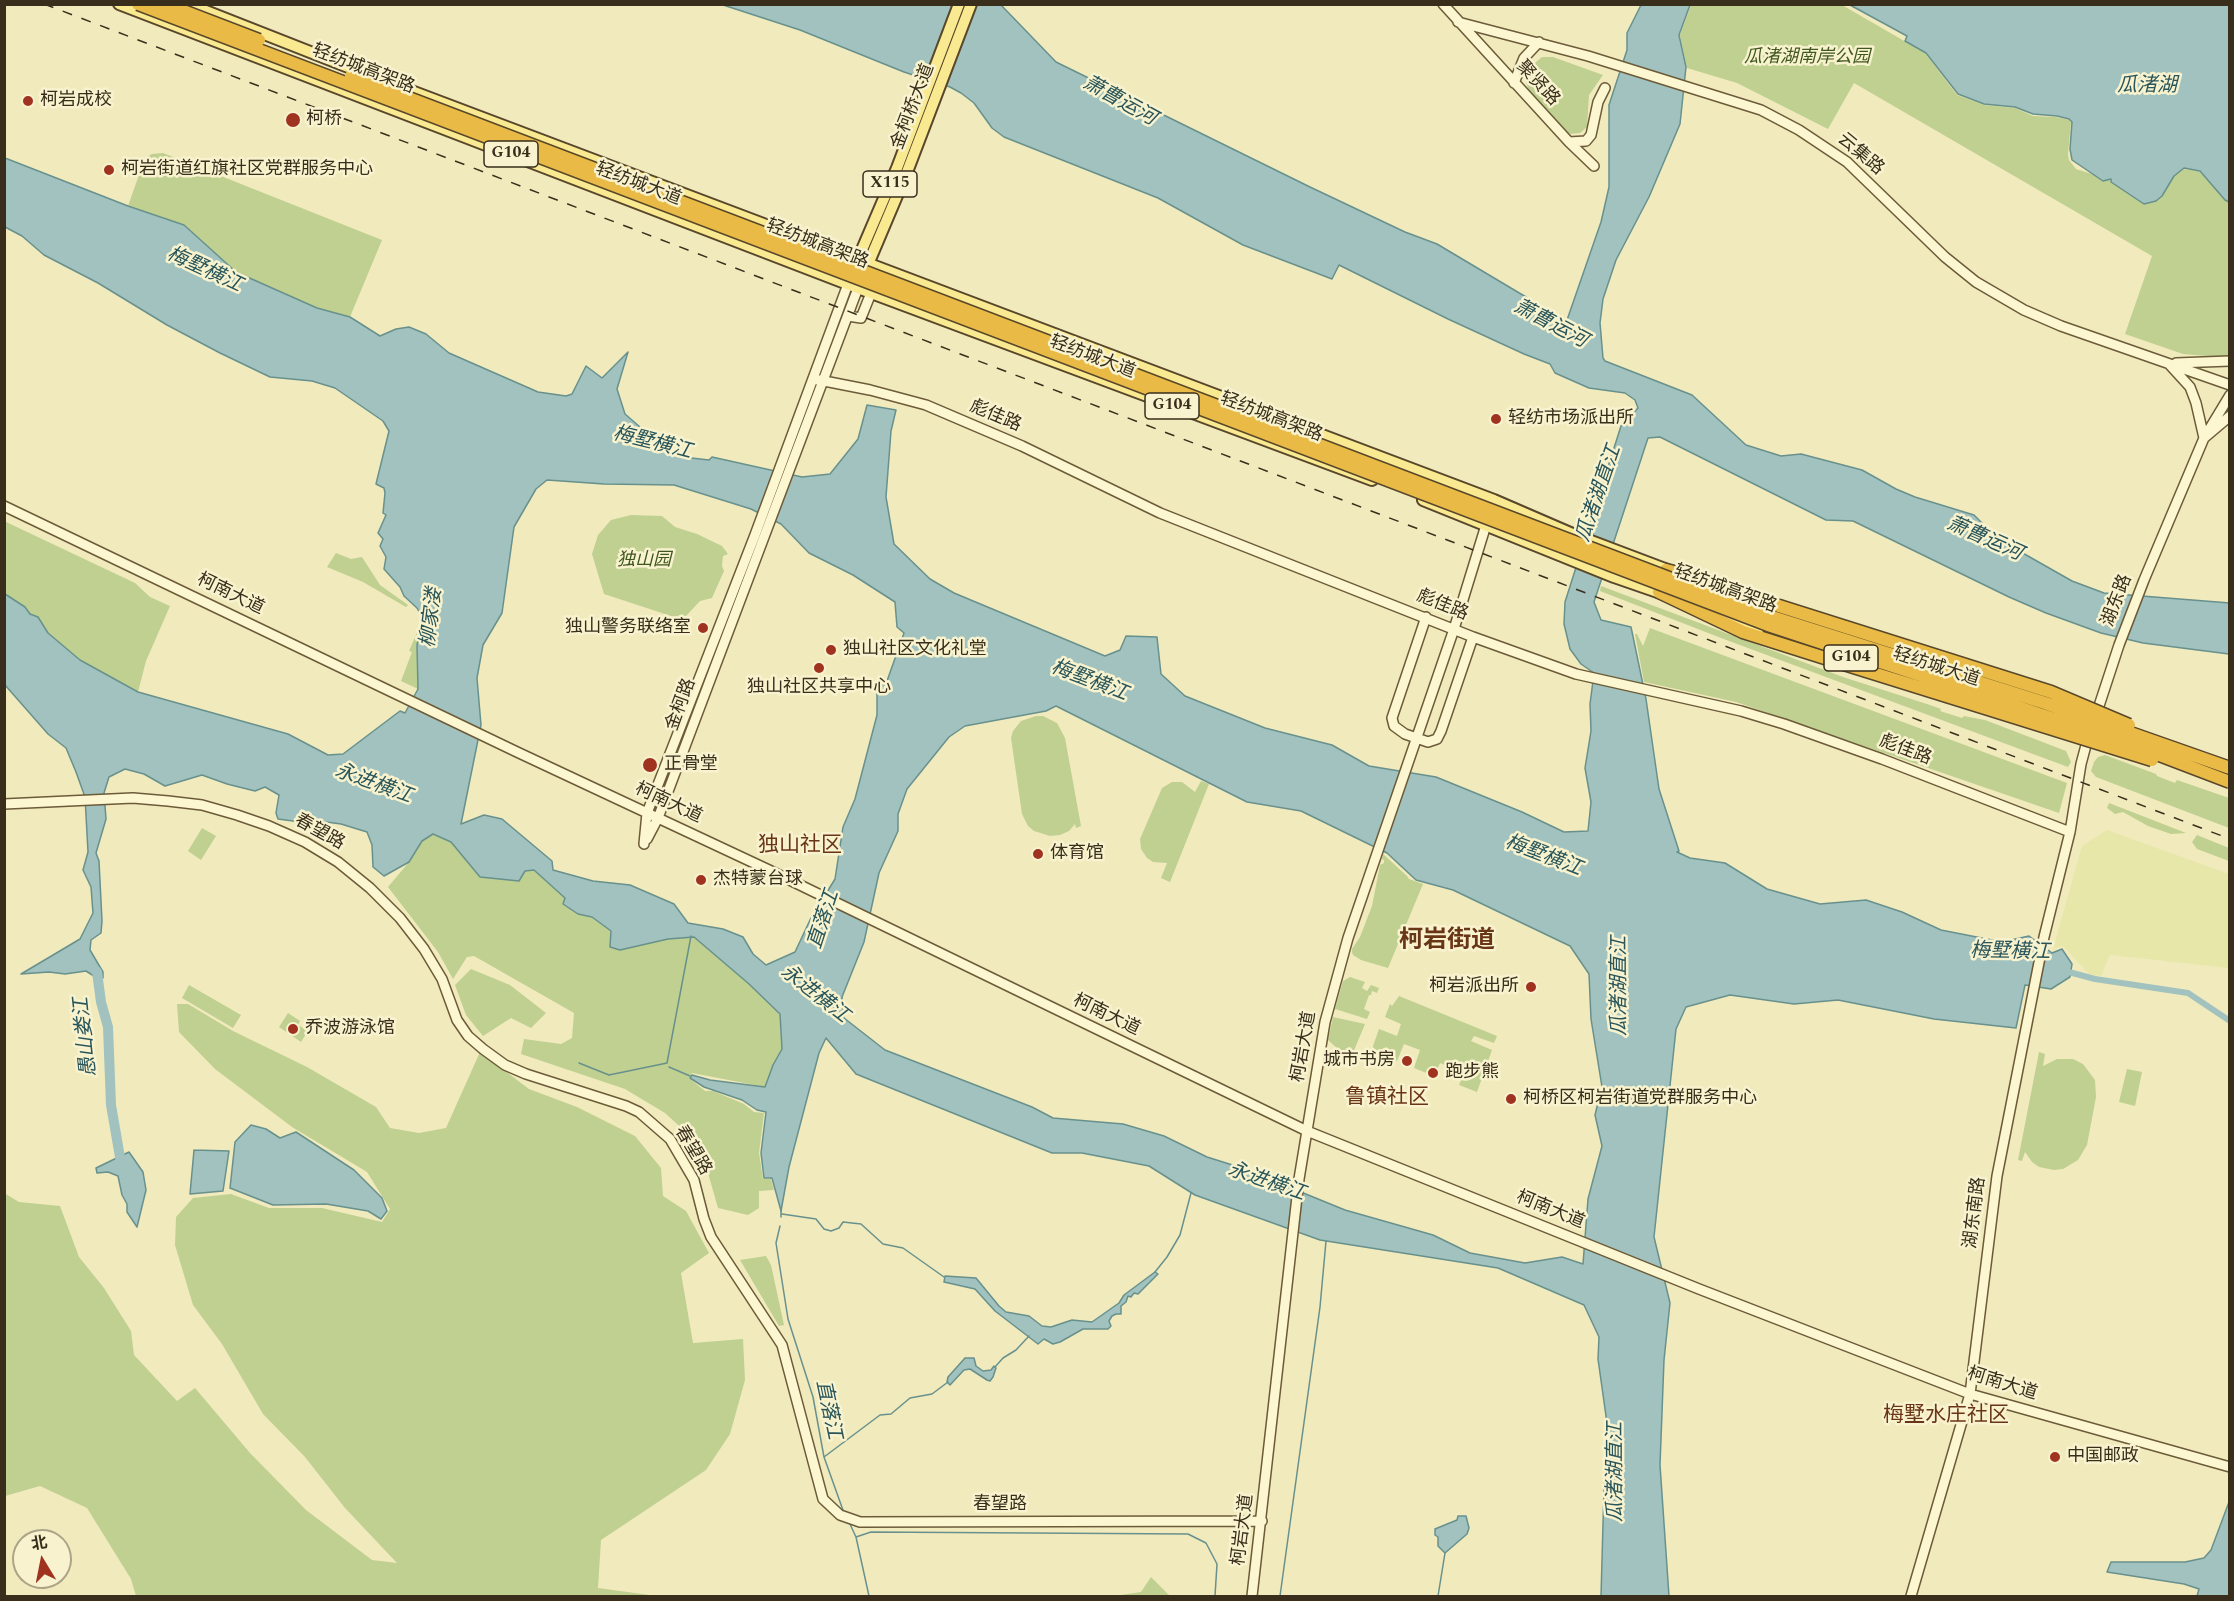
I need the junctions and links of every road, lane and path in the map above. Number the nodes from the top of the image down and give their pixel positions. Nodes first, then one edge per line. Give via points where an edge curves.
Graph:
1 (119, 4) edge
2 (138, 4) edge
3 (165, 4) edge
4 (188, 4) edge
5 (959, 4) edge
6 (971, 4) edge
7 (1443, 4) edge
8 (1458, 22) junction
9 (1539, 42) junction
10 (1514, 83) junction
11 (1605, 88) dead end
12 (925, 108) junction
13 (1569, 142) junction
14 (1594, 166) dead end
15 (863, 262) junction
16 (854, 286) junction
17 (871, 292) junction
18 (848, 316) junction
19 (2229, 361) edge
20 (2168, 363) junction
21 (814, 379) junction
22 (824, 380) junction
23 (2229, 385) edge
24 (2229, 395) edge
25 (2229, 416) edge
26 (2204, 438) junction
27 (790, 456) junction
28 (4, 506) edge
29 (1486, 525) junction
30 (759, 537) junction
31 (1666, 570) junction
32 (1659, 592) junction
33 (1425, 617) junction
34 (1454, 629) junction
35 (1473, 637) junction
36 (2096, 715) junction
37 (2089, 735) junction
38 (1416, 738) junction
39 (2229, 766) edge
40 (2229, 784) edge
41 (4, 804) edge
42 (647, 813) junction
43 (658, 818) junction
44 (2070, 832) junction
45 (1307, 1131) junction
46 (1970, 1394) junction
47 (2229, 1467) edge
48 (1262, 1521) junction
49 (1252, 1596) edge
50 (1911, 1596) edge

1 - 16 main road, 轻纺城大道 / G104
2 - 40 highway, 轻纺城高架路, bridge via 1768,625 2122,741
3 - 39 highway, 轻纺城高架路, bridge via 1759,612
4 - 15 main road, 轻纺城大道 / G104
5 - 12 main road, 金柯桥大道 / X115
6 - 12 main road, 金柯桥大道 / X115
7 - 8 street
8 - 9 street, 云集路
8 - 10 street, 聚贤路
9 - 10 street via 1524,58
9 - 20 street, 云集路 via 1761,110 1847,162 1976,282 2061,326
10 - 13 street, 聚贤路
11 - 13 street via 1598,102 1592,135 1586,141
12 - 15 main road, 金柯桥大道 / X115
13 - 14 street, 聚贤路
15 - 16 main road, 金柯桥大道 / X115
15 - 31 main road, 轻纺城大道 / G104 via 1494,500
16 - 17 main road, 轻纺城大道 / G104
16 - 18 street, 金柯路
16 - 21 street, 金柯路
17 - 18 street via 861,318
17 - 29 main road, 轻纺城大道 / G104
18 - 22 street, 金柯路
19 - 20 street
20 - 23 street, 云集路
20 - 26 street via 2190,387
21 - 22 street, 彪佳路
21 - 27 street, 金柯路
22 - 27 street, 金柯路
22 - 33 street, 彪佳路 via 926,405 1022,446 1160,513
24 - 26 street, 湖东路
25 - 26 street
26 - 36 street, 湖东路 via 2144,580
27 - 30 street, 金柯路
28 - 42 street, 柯南大道
29 - 32 main road, 轻纺城大道 / G104
29 - 34 street, 柯岩大道
30 - 42 street, 金柯路
30 - 43 street, 金柯路
31 - 36 main road, 轻纺城大道 / G104 via 1834,632
31 - 39 highway, bridge via 2051,692
32 - 37 main road, 轻纺城大道 / G104
32 - 40 highway, bridge via 1743,632
33 - 34 street, 彪佳路
33 - 38 street via 1392,718 1394,726
34 - 35 street, 彪佳路
34 - 38 street, 柯岩大道
35 - 38 street via 1442,731 1437,739 1428,742
35 - 44 street, 彪佳路 via 1576,674 1784,724
36 - 37 street, 湖东路
36 - 39 main road, 轻纺城大道 / G104
37 - 40 main road, 轻纺城大道 / G104
37 - 44 street, 湖东路
38 - 45 street, 柯岩大道 via 1348,938 1325,1022
41 - 48 street, 春望路 via 133,798 202,805 305,842 338,862 400,918 442,979 457,1020 483,1049 526,1074 639,1112 670,1139 694,1180 711,1237 782,1345 823,1498 845,1517 861,1522
42 - 43 street, 柯南大道
42 - 43 street, 金柯路 via 644,844
43 - 45 street, 柯南大道
44 - 46 street, 湖东南路 via 2044,937 1997,1176
45 - 46 street, 柯南大道
45 - 48 street, 柯岩大道 via 1292,1231
46 - 47 street, 柯南大道
46 - 50 street, 湖东南路
48 - 49 street, 柯岩大道

